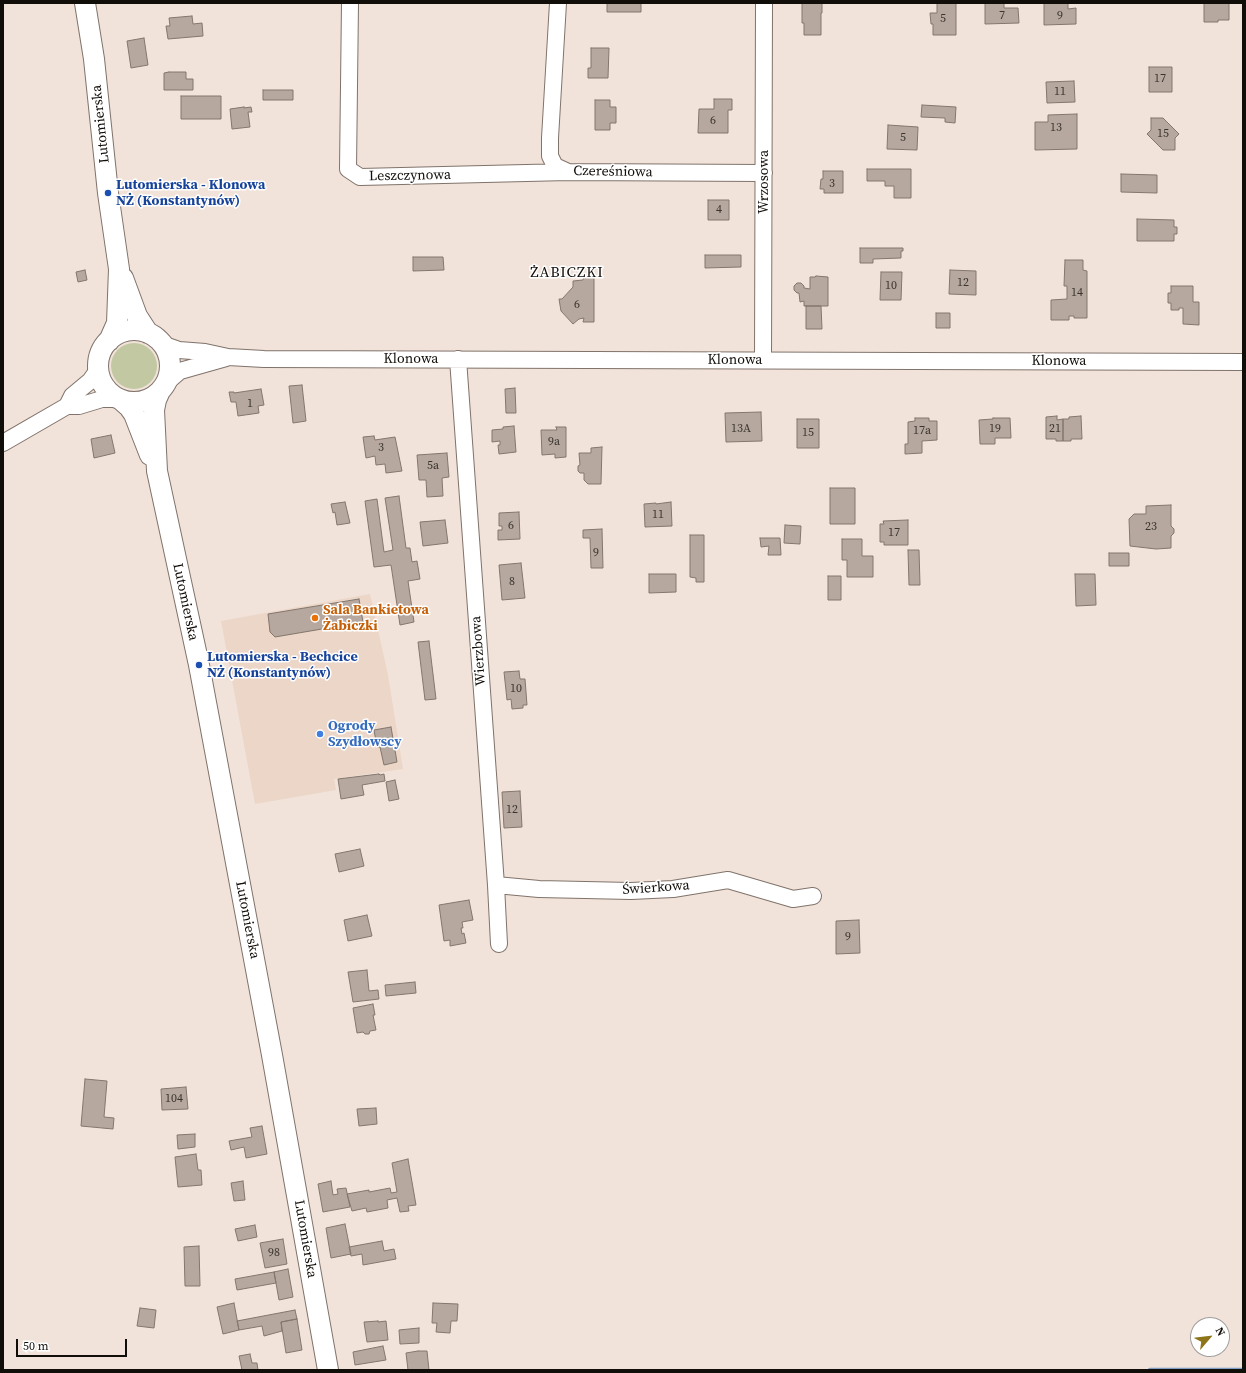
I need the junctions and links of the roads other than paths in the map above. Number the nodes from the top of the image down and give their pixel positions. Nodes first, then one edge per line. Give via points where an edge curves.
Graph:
1 (85, 3) edge
2 (350, 3) edge
3 (558, 3) edge
4 (764, 3) edge
5 (568, 172) junction
6 (764, 173) junction
7 (119, 269) junction
8 (155, 338) junction
9 (109, 341) junction
10 (228, 357) junction
11 (458, 359) junction
12 (763, 360) junction
13 (1243, 362) edge
14 (99, 364) junction
15 (163, 388) junction
16 (120, 399) junction
17 (67, 406) junction
18 (3, 443) edge
19 (157, 471) junction
20 (496, 885) junction
21 (814, 896) dead end
22 (499, 944) dead end
23 (328, 1370) edge

1 - 7 main road, Lutomierska
2 - 5 street, Leszczynowa via 348,169 360,177
3 - 5 street, Czereśniowa via 550,156 555,166
4 - 6 street, Wrzosowa
5 - 6 street, Czereśniowa
6 - 12 street, Wrzosowa
7 - 8 main road, Lutomierska via 137,316
7 - 9 main road, Lutomierska via 117,323
8 - 9 main road via 132,330
8 - 10 street, Klonowa via 179,350
8 - 15 main road via 167,351 170,364
9 - 14 main road via 100,356
10 - 11 street, Klonowa
10 - 15 street, Klonowa via 180,371
11 - 12 street, Klonowa
11 - 20 street, Wierzbowa
12 - 13 street, Klonowa
14 - 16 main road via 102,381 113,395
14 - 17 street via 90,381 72,396
15 - 16 main road via 149,398 137,402
15 - 19 main road, Lutomierska via 154,410
16 - 17 street via 102,399 79,406
16 - 19 main road, Lutomierska via 134,414
17 - 18 street
19 - 23 main road, Lutomierska via 199,665
20 - 21 street, Świerkowa via 539,889 631,891 673,889 728,880 793,899
20 - 22 street, Wierzbowa

